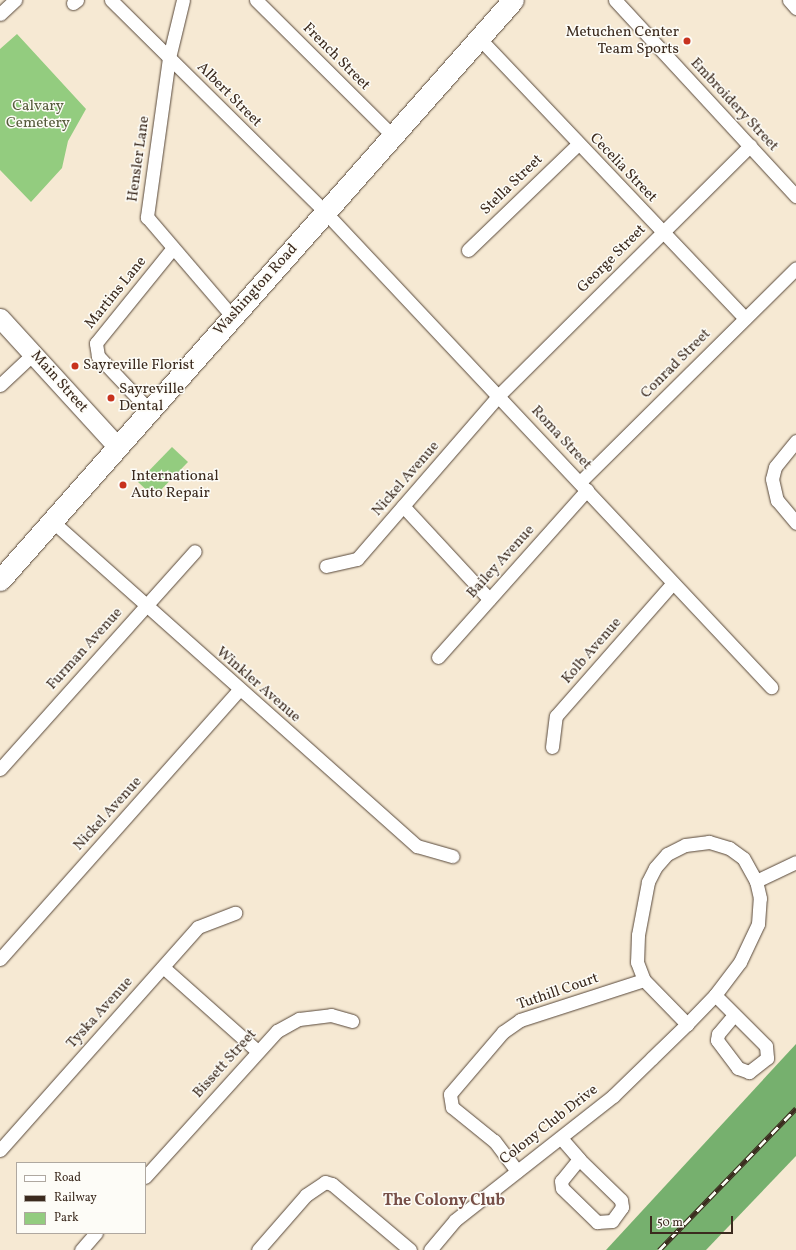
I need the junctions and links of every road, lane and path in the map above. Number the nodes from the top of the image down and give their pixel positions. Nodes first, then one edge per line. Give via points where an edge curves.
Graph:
1 (15, 0) edge
2 (111, 0) edge
3 (183, 0) edge
4 (256, 0) edge
5 (514, 0) edge
6 (616, 0) edge
7 (789, 0) edge
8 (796, 8) edge
9 (0, 14) edge
10 (480, 39) junction
11 (169, 58) junction
12 (393, 136) junction
13 (578, 144) junction
14 (750, 146) junction
15 (796, 196) edge
16 (325, 212) junction
17 (662, 231) junction
18 (172, 249) junction
19 (468, 250) dead end
20 (796, 268) edge
21 (232, 316) junction
22 (0, 318) edge
23 (745, 318) junction
24 (34, 354) junction
25 (0, 385) edge
26 (499, 395) junction
27 (150, 411) junction
28 (796, 441) edge
29 (118, 446) junction
30 (584, 486) junction
31 (403, 506) junction
32 (52, 521) junction
33 (796, 523) edge
34 (195, 551) dead end
35 (326, 566) dead end
36 (0, 580) edge
37 (673, 584) junction
38 (489, 599) junction
39 (145, 606) junction
40 (438, 657) dead end
41 (771, 686) dead end
42 (239, 690) junction
43 (552, 747) dead end
44 (0, 769) edge
45 (453, 856) dead end
46 (796, 862) edge
47 (756, 881) junction
48 (235, 912) dead end
49 (0, 959) edge
50 (163, 967) junction
51 (644, 980) junction
52 (714, 995) junction
53 (734, 1015) dead end
54 (352, 1021) dead end
55 (687, 1024) junction
56 (256, 1050) junction
57 (561, 1138) junction
58 (0, 1150) edge
59 (579, 1159) junction
60 (517, 1171) junction
61 (146, 1176) edge
62 (95, 1234) edge
63 (81, 1250) edge
64 (258, 1250) edge
65 (410, 1250) edge
66 (430, 1250) edge

1 - 9 street
2 - 11 street, Albert Street
3 - 11 street, Hensler Lane
4 - 12 street, French Street
5 - 10 main road, Washington Road
6 - 14 street, Embroidery Street
7 - 8 street
10 - 12 main road, Washington Road
10 - 13 street, Cecelia Street
11 - 16 street, Albert Street
11 - 18 street, Hensler Lane via 147,217
12 - 16 main road, Washington Road
13 - 17 street, Cecelia Street
13 - 19 street, Stella Street
14 - 15 street, Embroidery Street
14 - 17 street, George Street
16 - 21 main road, Washington Road
16 - 26 street, Roma Street
17 - 23 street, Cecelia Street
17 - 26 street, George Street
18 - 21 street, Hensler Lane
18 - 27 street, Martins Lane via 96,343 98,356
20 - 23 street, Conrad Street
21 - 27 main road, Washington Road
22 - 24 main road, Main Street
23 - 30 street, Conrad Street
24 - 25 street
24 - 29 main road, Main Street
26 - 30 street, Roma Street
26 - 31 street, Nickel Avenue
27 - 29 main road, Washington Road
28 - 33 street via 775,467 772,479 777,500
29 - 32 main road, Washington Road
30 - 37 street, Roma Street
30 - 38 street, Bailey Avenue
31 - 35 street, Nickel Avenue via 357,559
31 - 38 street
32 - 36 main road, Washington Road
32 - 39 street, Winkler Avenue
34 - 39 street, Furman Avenue
37 - 41 street, Roma Street
37 - 43 street, Kolb Avenue via 556,716
38 - 40 street, Bailey Avenue
39 - 42 street, Winkler Avenue
39 - 44 street, Furman Avenue
42 - 45 street, Winkler Avenue via 418,846
42 - 49 street, Nickel Avenue
46 - 47 street
47 - 51 street, Colony Club Drive via 743,858 729,848 709,842 685,845 667,854 648,882 638,935 638,962
47 - 52 street, Colony Club Drive via 760,898 753,938 740,962
48 - 50 street, Tyska Avenue via 198,927
50 - 56 street
50 - 58 street, Tyska Avenue
51 - 55 street, Colony Club Drive
51 - 60 street, Tuthill Court via 520,1020 503,1032 450,1094 452,1107 494,1141
52 - 53 street
52 - 55 street, Colony Club Drive
54 - 56 street, Bissett Street via 331,1015 299,1019 277,1031
55 - 57 street, Colony Club Drive via 613,1096
56 - 61 street, Bissett Street
57 - 59 street
57 - 60 street, Colony Club Drive
59 - 59 street via 621,1200 622,1207 612,1221 597,1222 562,1188 561,1181
60 - 66 street, Colony Club Drive via 455,1220
62 - 63 street
64 - 65 street via 306,1195 325,1182 332,1184

